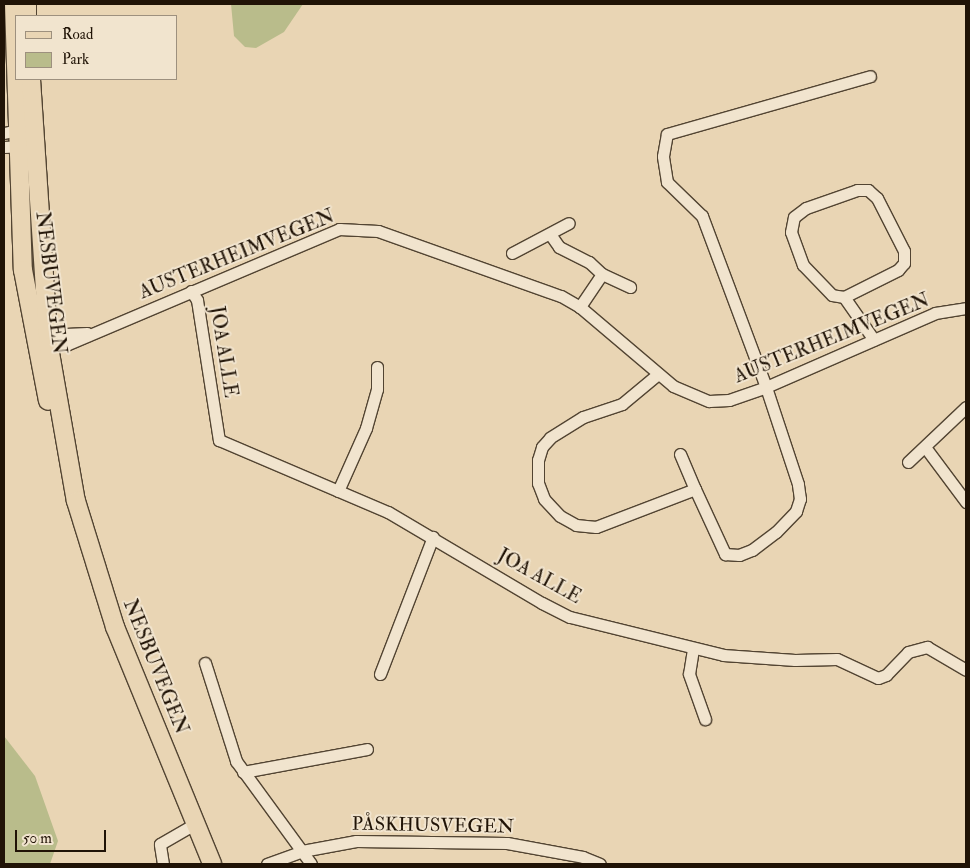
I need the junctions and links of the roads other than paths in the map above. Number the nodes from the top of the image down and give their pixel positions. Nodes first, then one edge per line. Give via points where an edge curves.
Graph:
1 (14, 4) edge
2 (870, 76) dead end
3 (31, 80) edge
4 (10, 131) edge
5 (34, 142) junction
6 (10, 148) edge
7 (569, 223) dead end
8 (550, 234) junction
9 (512, 253) dead end
10 (602, 274) junction
11 (630, 288) dead end
12 (191, 291) junction
13 (844, 297) junction
14 (580, 307) junction
15 (966, 308) edge
16 (44, 340) junction
17 (874, 340) junction
18 (377, 367) dead end
19 (658, 374) junction
20 (766, 387) junction
21 (966, 407) edge
22 (925, 447) junction
23 (680, 454) dead end
24 (908, 462) dead end
25 (695, 489) junction
26 (338, 491) junction
27 (966, 502) edge
28 (433, 537) junction
29 (693, 649) junction
30 (205, 663) dead end
31 (966, 670) edge
32 (380, 674) dead end
33 (705, 720) dead end
34 (367, 749) dead end
35 (171, 761) junction
36 (243, 772) junction
37 (194, 824) junction
38 (302, 851) junction
39 (163, 864) edge
40 (212, 864) edge
41 (224, 864) edge
42 (267, 864) edge
43 (311, 864) edge
44 (600, 864) edge

1 - 4 main road, NESBUVEGEN
2 - 20 street via 666,134 663,156 667,182 702,216
3 - 5 main road, NESBUVEGEN
4 - 5 street
4 - 6 main road, NESBUVEGEN
5 - 6 street
5 - 16 main road, NESBUVEGEN
6 - 16 main road, NESBUVEGEN via 23,270
7 - 8 street
8 - 9 street
8 - 10 street via 559,247 589,262
10 - 11 street
10 - 14 street
12 - 14 street, AUSTERHEIMVEGEN via 339,228 360,228 378,231 533,285
12 - 16 street, AUSTERHEIMVEGEN via 66,346
12 - 26 street, JOA ALLE via 197,300 219,440
13 - 13 street via 832,295 803,265 791,232 794,217 806,208 857,190 868,190 877,198 904,251 904,263 898,270
13 - 17 street
14 - 19 street, AUSTERHEIMVEGEN
15 - 17 street, AUSTERHEIMVEGEN via 935,313
16 - 35 main road, NESBUVEGEN via 70,473 100,586
17 - 20 street, AUSTERHEIMVEGEN
18 - 26 street via 377,389 366,428
19 - 20 street, AUSTERHEIMVEGEN via 690,396 708,401 729,400
19 - 25 street via 622,404 584,417 550,438 542,447 538,460 540,492 549,507 560,516 576,525 596,527
20 - 25 street via 798,484 800,500 796,511 765,541 752,550 732,556 721,549
21 - 22 street
22 - 24 street
22 - 27 street
23 - 25 street
26 - 28 street, JOA ALLE via 388,512
28 - 29 street, JOA ALLE via 570,617
28 - 32 street
29 - 31 street, JOA ALLE via 723,655 837,659 878,678 886,675 908,652 927,647
29 - 33 street via 689,674
30 - 36 street via 236,761
34 - 36 street
35 - 37 main road, NESBUVEGEN
35 - 41 main road, NESBUVEGEN
36 - 38 street
37 - 39 street via 160,844
37 - 40 main road, NESBUVEGEN
38 - 42 street, PÅSKHUSVEGEN
38 - 43 street
38 - 44 street, PÅSKHUSVEGEN via 356,841 507,843 583,857

